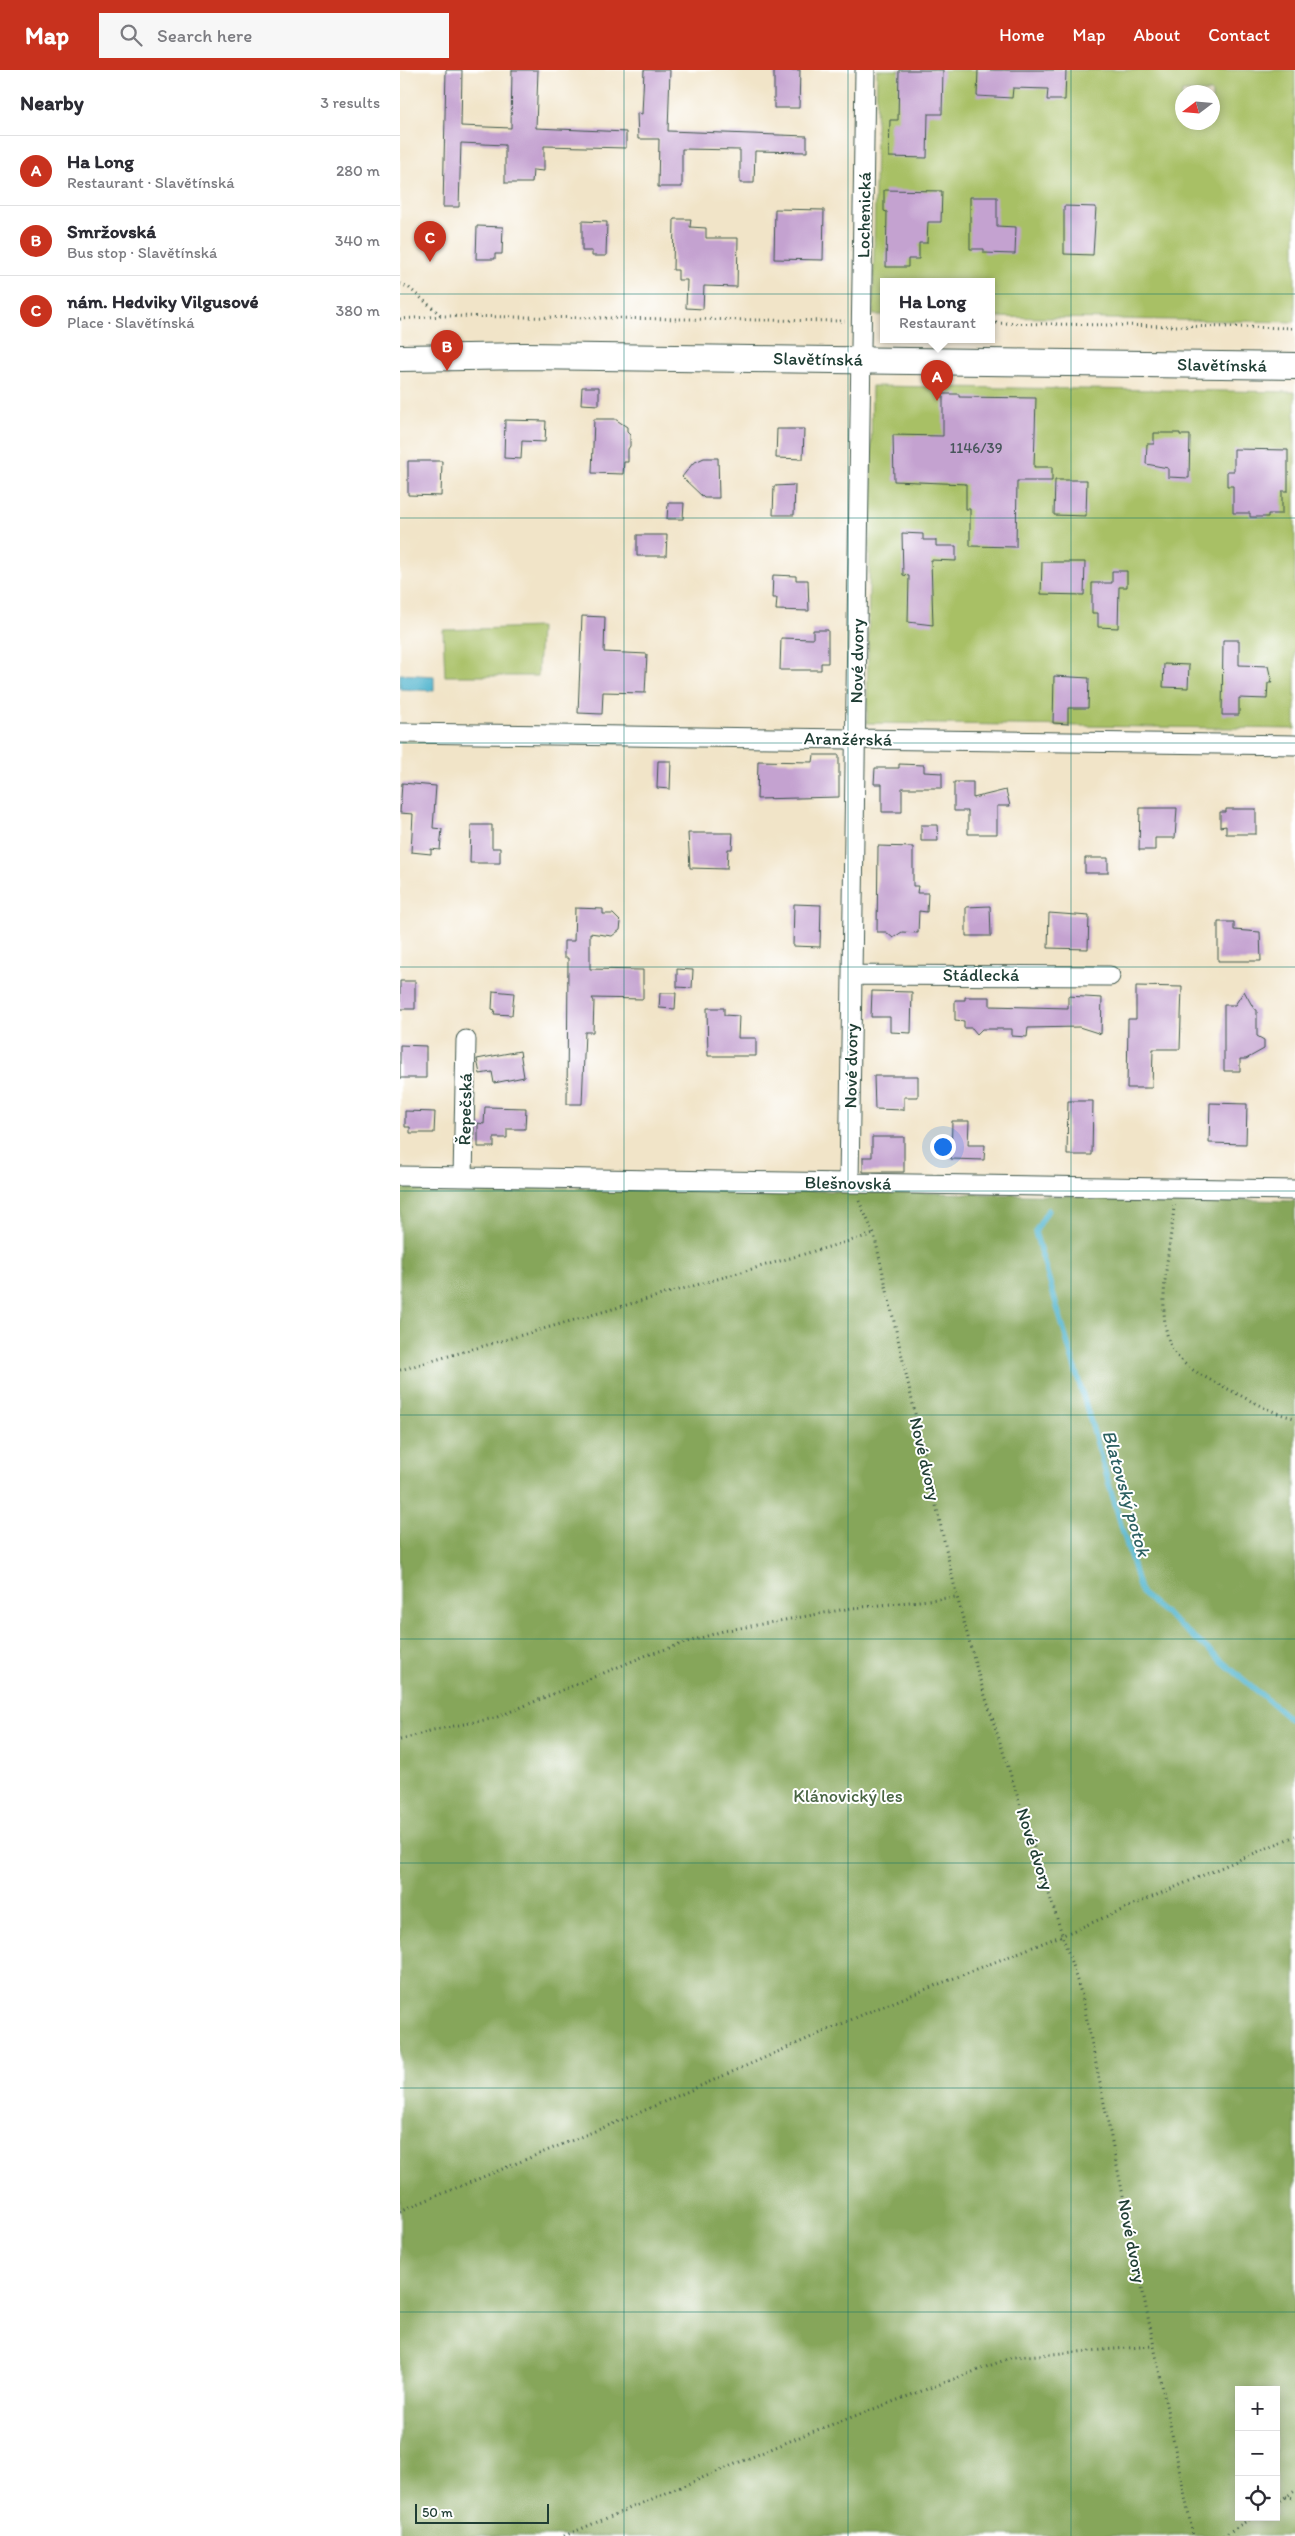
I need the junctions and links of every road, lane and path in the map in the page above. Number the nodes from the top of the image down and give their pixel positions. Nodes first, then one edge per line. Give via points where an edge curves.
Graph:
1 (865, 70) edge
2 (400, 284) edge
3 (442, 316) junction
4 (400, 319) edge
5 (863, 321) junction
6 (995, 323) edge
7 (1295, 328) edge
8 (400, 358) edge
9 (862, 360) junction
10 (1295, 366) edge
11 (400, 733) edge
12 (855, 739) junction
13 (1295, 745) edge
14 (852, 974) junction
15 (1110, 976) dead end
16 (466, 1040) dead end
17 (400, 1176) edge
18 (464, 1177) junction
19 (849, 1183) junction
20 (1175, 1187) junction
21 (1295, 1190) edge
22 (874, 1234) junction
23 (400, 1370) edge
24 (1295, 1418) edge
25 (957, 1597) junction
26 (400, 1740) edge
27 (1295, 1836) edge
28 (1063, 1936) junction
29 (400, 2211) edge
30 (1153, 2346) junction
31 (1295, 2491) edge
32 (1286, 2497) junction
33 (1295, 2498) edge
34 (1280, 2501) edge
35 (1247, 2521) edge
36 (564, 2536) edge
37 (1193, 2536) edge
38 (1223, 2536) edge

1 - 5 street, Lochenická
2 - 3 path
3 - 4 path
3 - 5 path
5 - 9 street, Lochenická
6 - 7 path
8 - 9 street, Slavětínská via 524,356
9 - 10 street, Slavětínská
9 - 12 street, Nové dvory
11 - 12 street, Aranžérská
12 - 13 street, Aranžérská
12 - 14 street, Nové dvory
14 - 15 street, Stádlecká
14 - 19 street, Nové dvory
16 - 18 street, Řepečská
17 - 18 street, Blešnovská
18 - 19 street, Blešnovská
19 - 20 street, Blešnovská
19 - 22 path, Nové dvory
20 - 21 street, Blešnovská
20 - 24 path via 1173,1231 1163,1295 1165,1328 1177,1356 1200,1375 1280,1415
22 - 23 path
22 - 25 path, Nové dvory
25 - 26 path via 852,1608 723,1631 647,1655 495,1718
25 - 28 path, Nové dvory via 979,1677
27 - 28 path
28 - 29 path via 871,2011
28 - 30 path, Nové dvory via 1082,1996
30 - 36 path via 1013,2358 809,2433
30 - 37 path, Nové dvory
31 - 32 path
32 - 33 path
32 - 34 path
35 - 38 path

